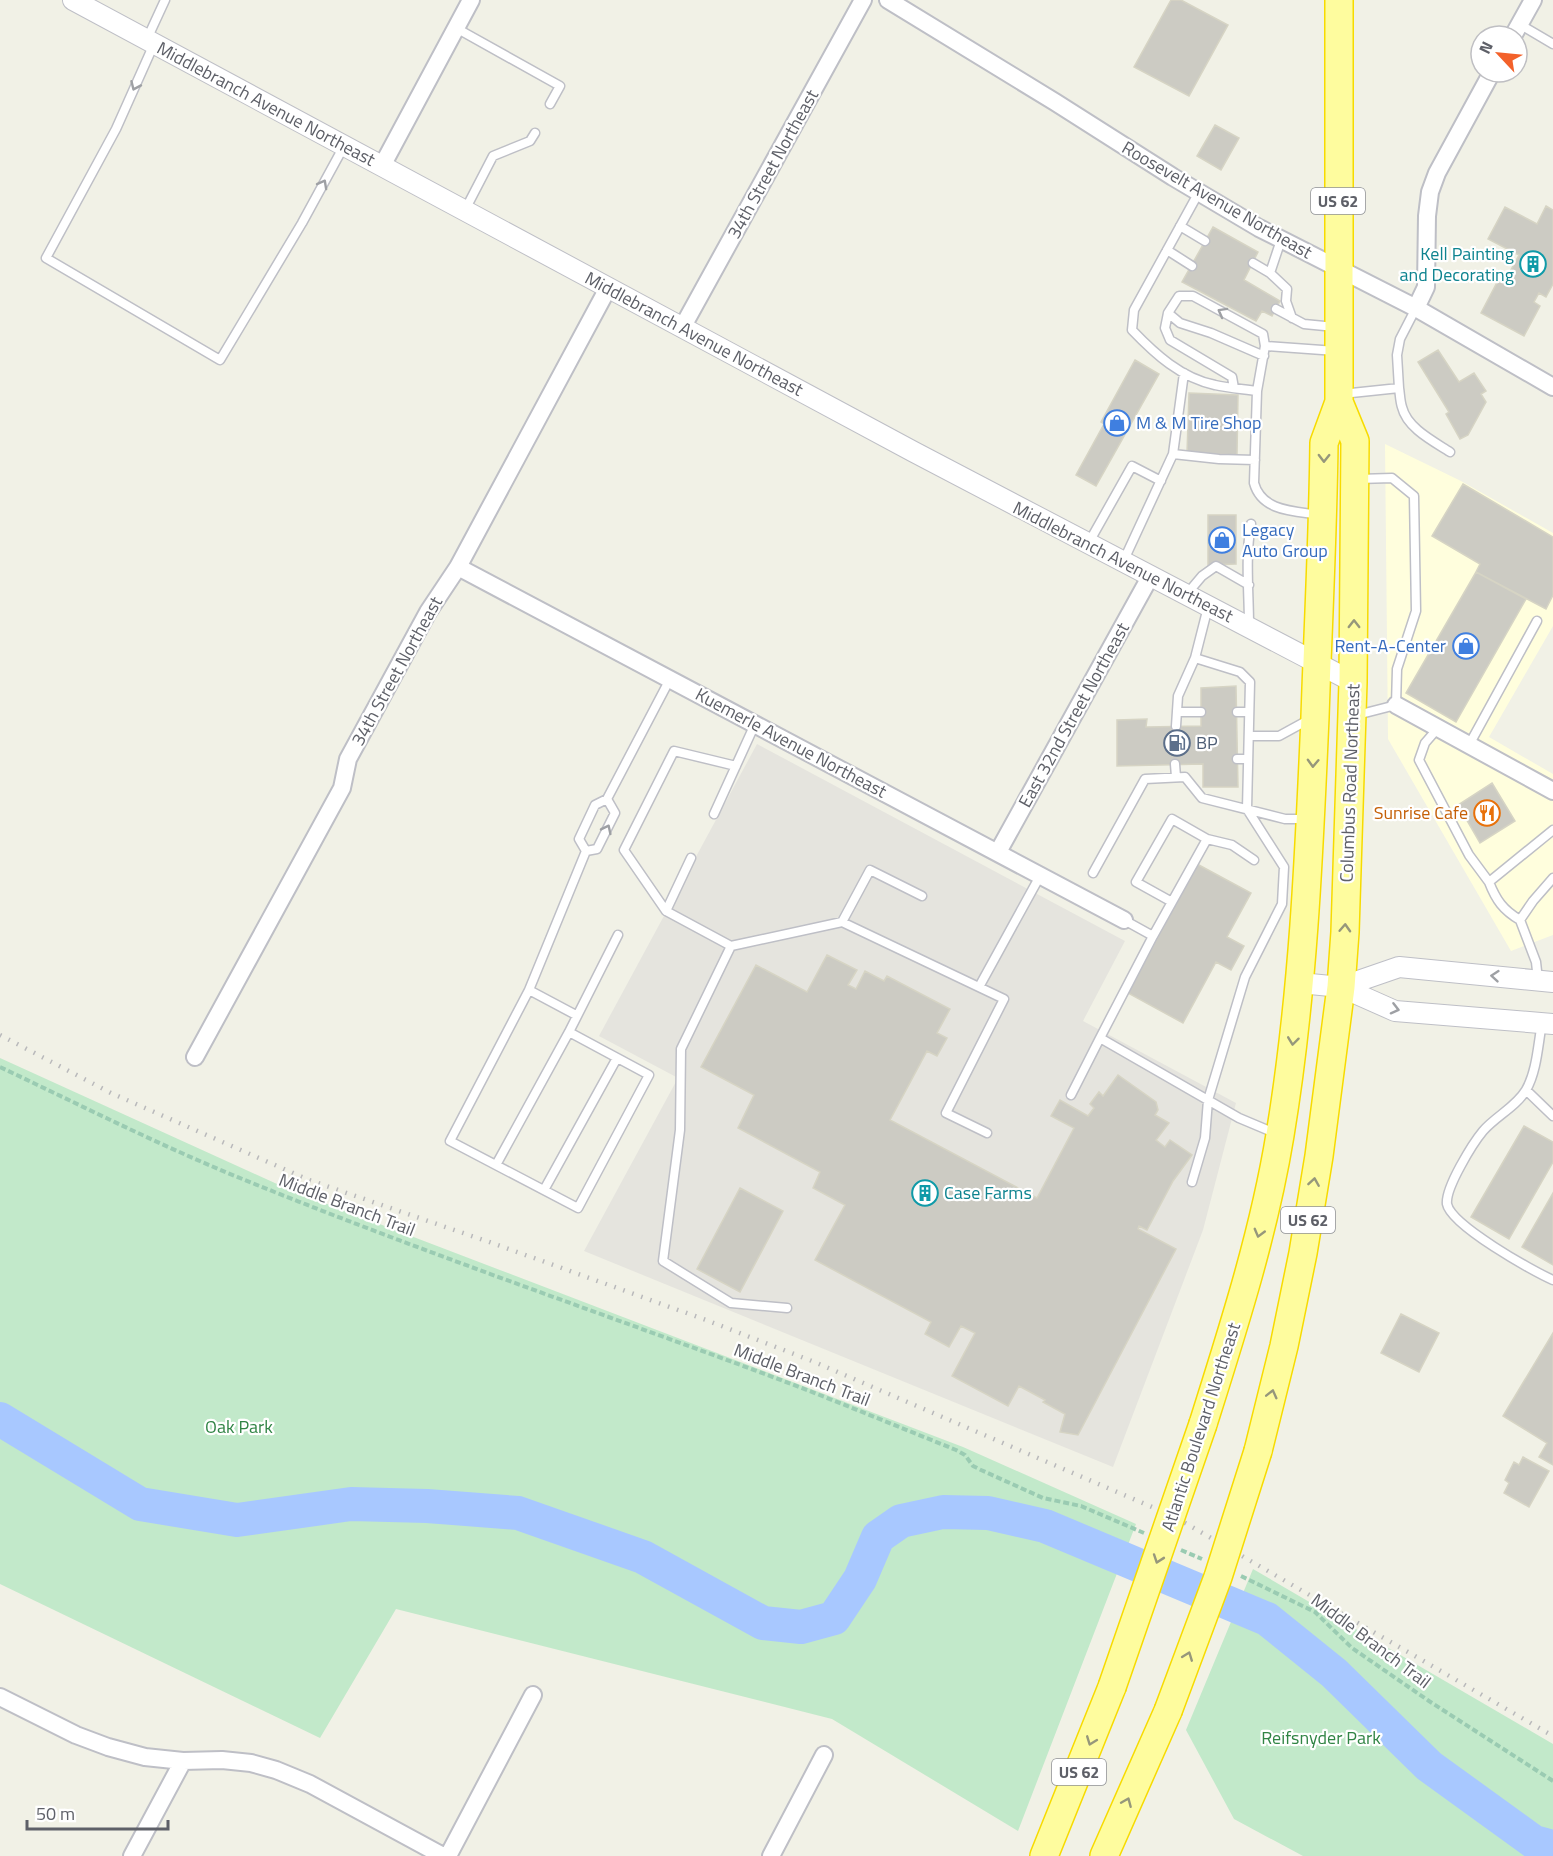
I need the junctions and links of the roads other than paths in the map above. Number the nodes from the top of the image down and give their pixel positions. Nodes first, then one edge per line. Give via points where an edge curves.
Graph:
1 (73, 0) edge
2 (165, 0) edge
3 (471, 0) edge
4 (863, 0) edge
5 (888, 0) edge
6 (1533, 0) edge
7 (1336, 5) edge
8 (1519, 24) edge
9 (456, 28) junction
10 (1529, 35) edge
11 (150, 41) junction
12 (1553, 44) edge
13 (1485, 84) edge
14 (550, 104) dead end
15 (535, 133) dead end
16 (344, 146) junction
17 (382, 166) junction
18 (1198, 192) junction
19 (465, 211) junction
20 (1180, 226) junction
21 (1281, 240) junction
22 (1205, 241) dead end
23 (1167, 250) junction
24 (1253, 263) dead end
25 (1191, 266) dead end
26 (1338, 270) junction
27 (1270, 273) junction
28 (608, 288) junction
29 (1416, 308) junction
30 (1276, 309) dead end
31 (1168, 313) junction
32 (1292, 318) junction
33 (682, 328) junction
34 (1339, 340) junction
35 (1264, 351) junction
36 (1184, 374) junction
37 (1234, 387) junction
38 (1553, 387) edge
39 (1400, 388) junction
40 (1257, 391) junction
41 (1339, 398) junction
42 (1450, 452) dead end
43 (1173, 454) junction
44 (1255, 460) junction
45 (1355, 479) junction
46 (1161, 481) junction
47 (1323, 515) junction
48 (1251, 524) dead end
49 (1088, 544) junction
50 (1122, 562) junction
51 (458, 567) junction
52 (1150, 577) junction
53 (1249, 585) junction
54 (1186, 595) junction
55 (1208, 606) junction
56 (1537, 621) dead end
57 (1249, 626) junction
58 (1195, 658) junction
59 (1317, 663) junction
60 (670, 679) junction
61 (1353, 682) junction
62 (1396, 705) junction
63 (1177, 712) junction
64 (1201, 712) dead end
65 (1237, 712) dead end
66 (1249, 712) junction
67 (1352, 716) junction
68 (1315, 717) junction
69 (755, 724) junction
70 (1176, 726) dead end
71 (1438, 728) junction
72 (1249, 736) junction
73 (1469, 745) junction
74 (1238, 759) dead end
75 (1248, 759) junction
76 (1175, 764) dead end
77 (736, 766) junction
78 (1176, 777) junction
79 (1553, 791) edge
80 (607, 799) junction
81 (1246, 809) junction
82 (714, 814) dead end
83 (1311, 819) junction
84 (1553, 830) edge
85 (1207, 839) junction
86 (586, 851) junction
87 (998, 852) junction
88 (692, 858) dead end
89 (1254, 860) dead end
90 (1093, 873) dead end
91 (1040, 876) junction
92 (1553, 878) edge
93 (1489, 882) junction
94 (922, 896) dead end
95 (1172, 902) junction
96 (666, 911) junction
97 (1124, 920) joint
98 (1520, 920) junction
99 (842, 922) junction
100 (618, 935) dead end
101 (1153, 936) junction
102 (731, 946) junction
103 (1546, 981) edge
104 (1300, 983) junction
105 (979, 987) junction
106 (1341, 987) junction
107 (529, 990) junction
108 (576, 1015) junction
109 (1548, 1024) edge
110 (569, 1032) junction
111 (1100, 1038) junction
112 (195, 1057) dead end
113 (617, 1058) junction
114 (1526, 1090) junction
115 (1071, 1095) dead end
116 (1208, 1100) junction
117 (1553, 1116) edge
118 (987, 1133) dead end
119 (1280, 1136) junction
120 (496, 1165) junction
121 (1192, 1182) dead end
122 (544, 1191) junction
123 (1553, 1280) edge
124 (787, 1308) dead end
125 (533, 1695) dead end
126 (0, 1697) edge
127 (824, 1755) dead end
128 (183, 1761) junction
129 (132, 1856) edge
130 (443, 1856) edge
131 (448, 1856) edge
132 (771, 1856) edge
133 (1044, 1856) edge
134 (1104, 1856) edge

1 - 11 street, Middlebranch Avenue Northeast
2 - 11 lane
3 - 9 street
4 - 33 street, 34th Street Northeast
5 - 18 street, Roosevelt Avenue Northeast
6 - 8 street
7 - 26 highway, Columbus Road Northeast / US 62
9 - 14 lane via 560,86
9 - 17 street
10 - 12 lane
11 - 16 street, Middlebranch Avenue Northeast
11 -> 16 lane via 116,129 46,258 220,360
13 - 29 street via 1430,192 1426,287
15 - 19 lane via 531,141 494,156
16 - 17 street, Middlebranch Avenue Northeast
17 - 19 street, Middlebranch Avenue Northeast
18 - 20 lane
18 - 21 street, Roosevelt Avenue Northeast
19 - 28 street, Middlebranch Avenue Northeast
20 - 22 lane
20 - 23 lane
21 - 26 street, Roosevelt Avenue Northeast
21 - 27 lane
23 - 25 lane
23 - 36 lane via 1134,310 1132,330
24 - 27 lane
26 - 29 street, Roosevelt Avenue Northeast
26 - 34 highway, Columbus Road Northeast / US 62
27 - 32 lane via 1287,289 1286,301
28 - 33 street, Middlebranch Avenue Northeast
28 - 51 street, 34th Street Northeast
29 - 38 street, Roosevelt Avenue Northeast
29 - 39 lane via 1400,339
30 - 32 lane
31 - 35 lane via 1180,323
35 -> 31 lane via 1263,334 1193,296 1179,296
31 - 37 lane via 1165,328 1170,340 1233,377
32 - 34 lane
33 - 49 street, Middlebranch Avenue Northeast
34 - 35 lane
34 - 41 highway, Columbus Road Northeast / US 62
35 - 40 lane
36 - 37 lane via 1212,385
36 - 43 lane
37 - 40 lane
39 - 41 lane
39 - 42 lane via 1402,409 1411,422
40 - 44 lane
41 - 45 highway, Columbus Road Northeast / US 62 via 1355,441
41 -> 47 highway, Columbus Road Northeast / US 62 via 1324,443
43 - 44 lane
43 - 46 lane
44 - 47 lane via 1254,483 1264,501 1278,508
61 -> 45 highway, Columbus Road Northeast / US 62
45 - 62 lane via 1392,478 1414,496 1416,610 1397,669
46 - 49 lane via 1132,466
46 - 50 lane
47 - 59 highway, Columbus Road Northeast / US 62
48 - 53 lane via 1246,561
49 - 50 street, Middlebranch Avenue Northeast
50 - 52 street, Middlebranch Avenue Northeast
51 - 60 street, Kuemerle Avenue Northeast
51 - 112 street, 34th Street Northeast via 428,612 348,759 342,788
52 - 54 street, Middlebranch Avenue Northeast
52 - 87 street, East 32nd Street Northeast
53 - 54 lane via 1216,566
53 - 57 lane
54 - 55 street, Middlebranch Avenue Northeast
55 - 57 street, Middlebranch Avenue Northeast
55 - 58 lane
56 - 73 lane
57 - 59 street, Middlebranch Avenue Northeast
58 - 63 lane via 1178,696
58 - 66 lane via 1240,672 1250,682
59 - 61 street, Middlebranch Avenue Northeast
59 - 68 highway, Columbus Road Northeast / US 62
60 - 69 street, Kuemerle Avenue Northeast
60 - 80 lane
61 - 67 highway, Columbus Road Northeast / US 62
62 - 67 lane
62 - 71 street
63 - 64 lane
63 - 70 lane
65 - 66 lane
66 - 72 lane
106 -> 67 highway, Columbus Road Northeast / US 62
68 - 72 lane via 1279,736
68 -> 83 highway, Columbus Road Northeast / US 62
69 - 77 lane
69 - 87 street, Kuemerle Avenue Northeast
71 - 73 street
71 - 93 lane via 1425,743 1419,760 1469,855
72 - 75 lane
73 - 79 street
74 - 75 lane
75 - 81 lane
76 - 78 lane
77 - 82 lane
77 - 96 lane via 674,751 624,850
78 - 81 lane via 1185,777 1202,798
78 - 90 lane via 1145,779
80 - 86 lane via 595,805 579,839
86 -> 80 lane via 597,849 615,813
81 - 83 lane via 1285,819
81 - 116 lane via 1284,867 1282,903 1245,977
83 - 104 highway, Columbus Road Northeast / US 62
84 - 93 lane
85 - 89 lane via 1232,845
85 - 95 lane
85 - 95 lane via 1172,819 1136,882
86 - 107 lane
87 - 91 street, Kuemerle Avenue Northeast
88 - 96 lane
91 - 97 street, Kuemerle Avenue Northeast
91 - 105 lane
92 - 98 lane
93 - 98 lane via 1496,900
94 - 99 lane via 870,870
95 - 101 lane
96 - 102 lane
97 - 101 lane
98 - 103 lane
99 - 102 lane
99 - 105 lane
100 - 108 lane
101 - 111 lane
102 - 124 lane via 681,1049 680,1130 663,1261 731,1303
103 -> 106 street via 1399,967
104 - 106 street
104 -> 119 highway, Atlantic Boulevard Northeast / US 62
105 - 118 lane via 1004,999 946,1113
106 -> 109 street via 1395,1011
134 -> 106 highway, US 62, bridge via 1168,1711 1218,1577 1258,1451 1303,1253
107 - 108 lane
107 - 120 lane via 450,1140
108 - 110 lane
109 - 114 lane
110 - 113 lane
110 - 120 lane
111 - 115 lane
111 - 116 lane
113 - 122 lane
113 - 122 lane via 649,1075 578,1208
114 - 117 lane
114 - 123 lane via 1482,1132 1447,1200 1449,1210 1466,1227
116 - 119 lane
116 - 121 lane via 1206,1138
119 -> 133 highway, Atlantic Boulevard Northeast / US 62, bridge via 1266,1209 1237,1318 1203,1424 1112,1687
120 - 122 lane
125 - 131 street
126 - 128 street via 108,1747
127 - 132 street
128 - 129 street
128 - 130 street via 222,1760 276,1770 310,1784

